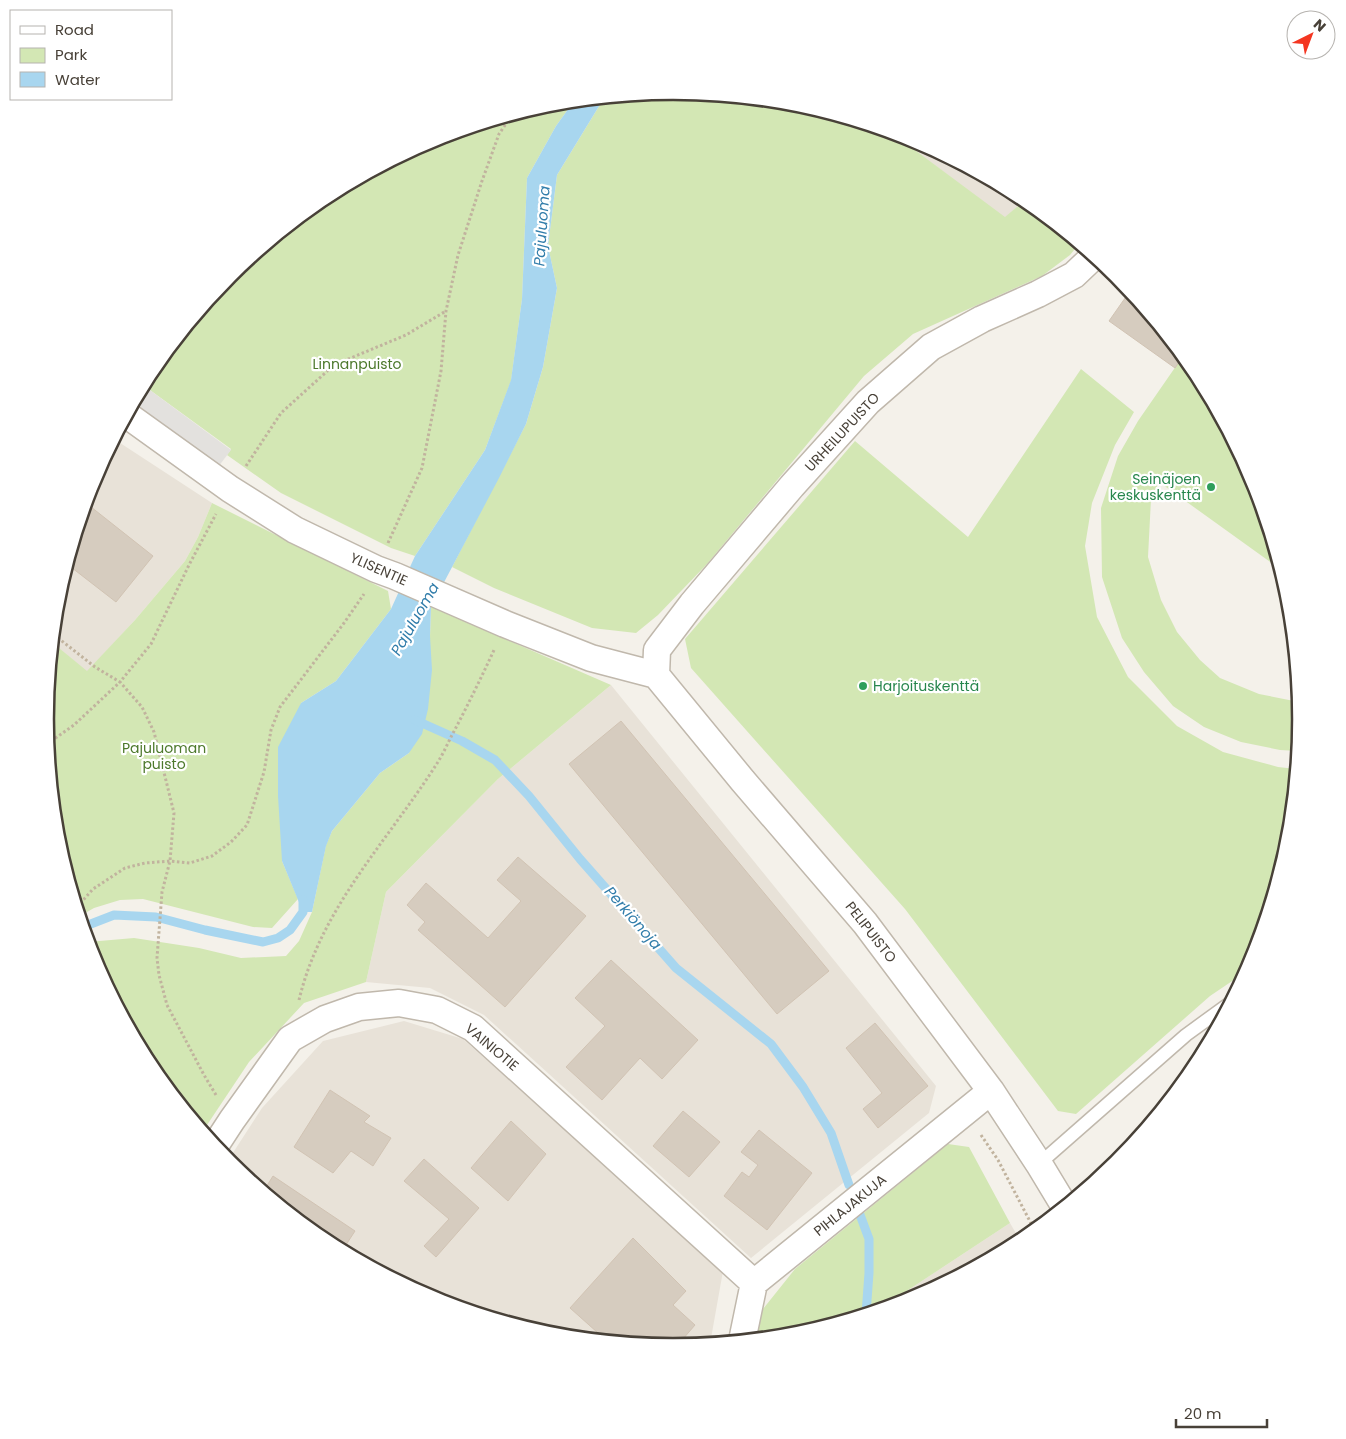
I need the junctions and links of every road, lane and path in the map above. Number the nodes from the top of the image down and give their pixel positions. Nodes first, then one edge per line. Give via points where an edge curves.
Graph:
1 (1089, 261) edge
2 (446, 311) dead end
3 (133, 418) edge
4 (230, 489) junction
5 (505, 624) junction
6 (59, 638) edge
7 (656, 675) junction
8 (120, 682) junction
9 (54, 739) edge
10 (1218, 1012) edge
11 (290, 1039) junction
12 (991, 1091) junction
13 (965, 1112) junction
14 (232, 1120) junction
15 (219, 1140) edge
16 (1039, 1164) junction
17 (1061, 1202) edge
18 (1032, 1224) edge
19 (754, 1283) junction
20 (743, 1334) edge

1 - 7 street, URHEILUPUISTO via 1074,275 931,347 868,402 692,604 657,650
2 - 4 path via 406,335 334,365 281,414
3 - 4 street, YLISENTIE
4 - 5 street, YLISENTIE via 296,530 376,569
4 - 8 path via 152,644
5 - 7 street, YLISENTIE via 591,658
5 - 11 path via 437,764 342,898 322,935 304,981
6 - 8 path
7 - 12 street, PELIPUISTO via 742,781 865,923
8 - 9 path
8 - 14 path via 142,707 154,732 174,813 170,861 162,892 157,958 159,975 167,1004
10 - 16 lane via 1186,1035
11 - 14 street, VAINIOTIE
11 - 19 street, VAINIOTIE via 325,1019 351,1010 399,1003 438,1010 473,1028
12 - 13 street, PIHLAJAKUJA
12 - 16 street, PELIPUISTO
13 - 18 path via 998,1160
13 - 19 street, PIHLAJAKUJA
14 - 15 street, VAINIOTIE
16 - 17 street, PELIPUISTO
19 - 20 street

